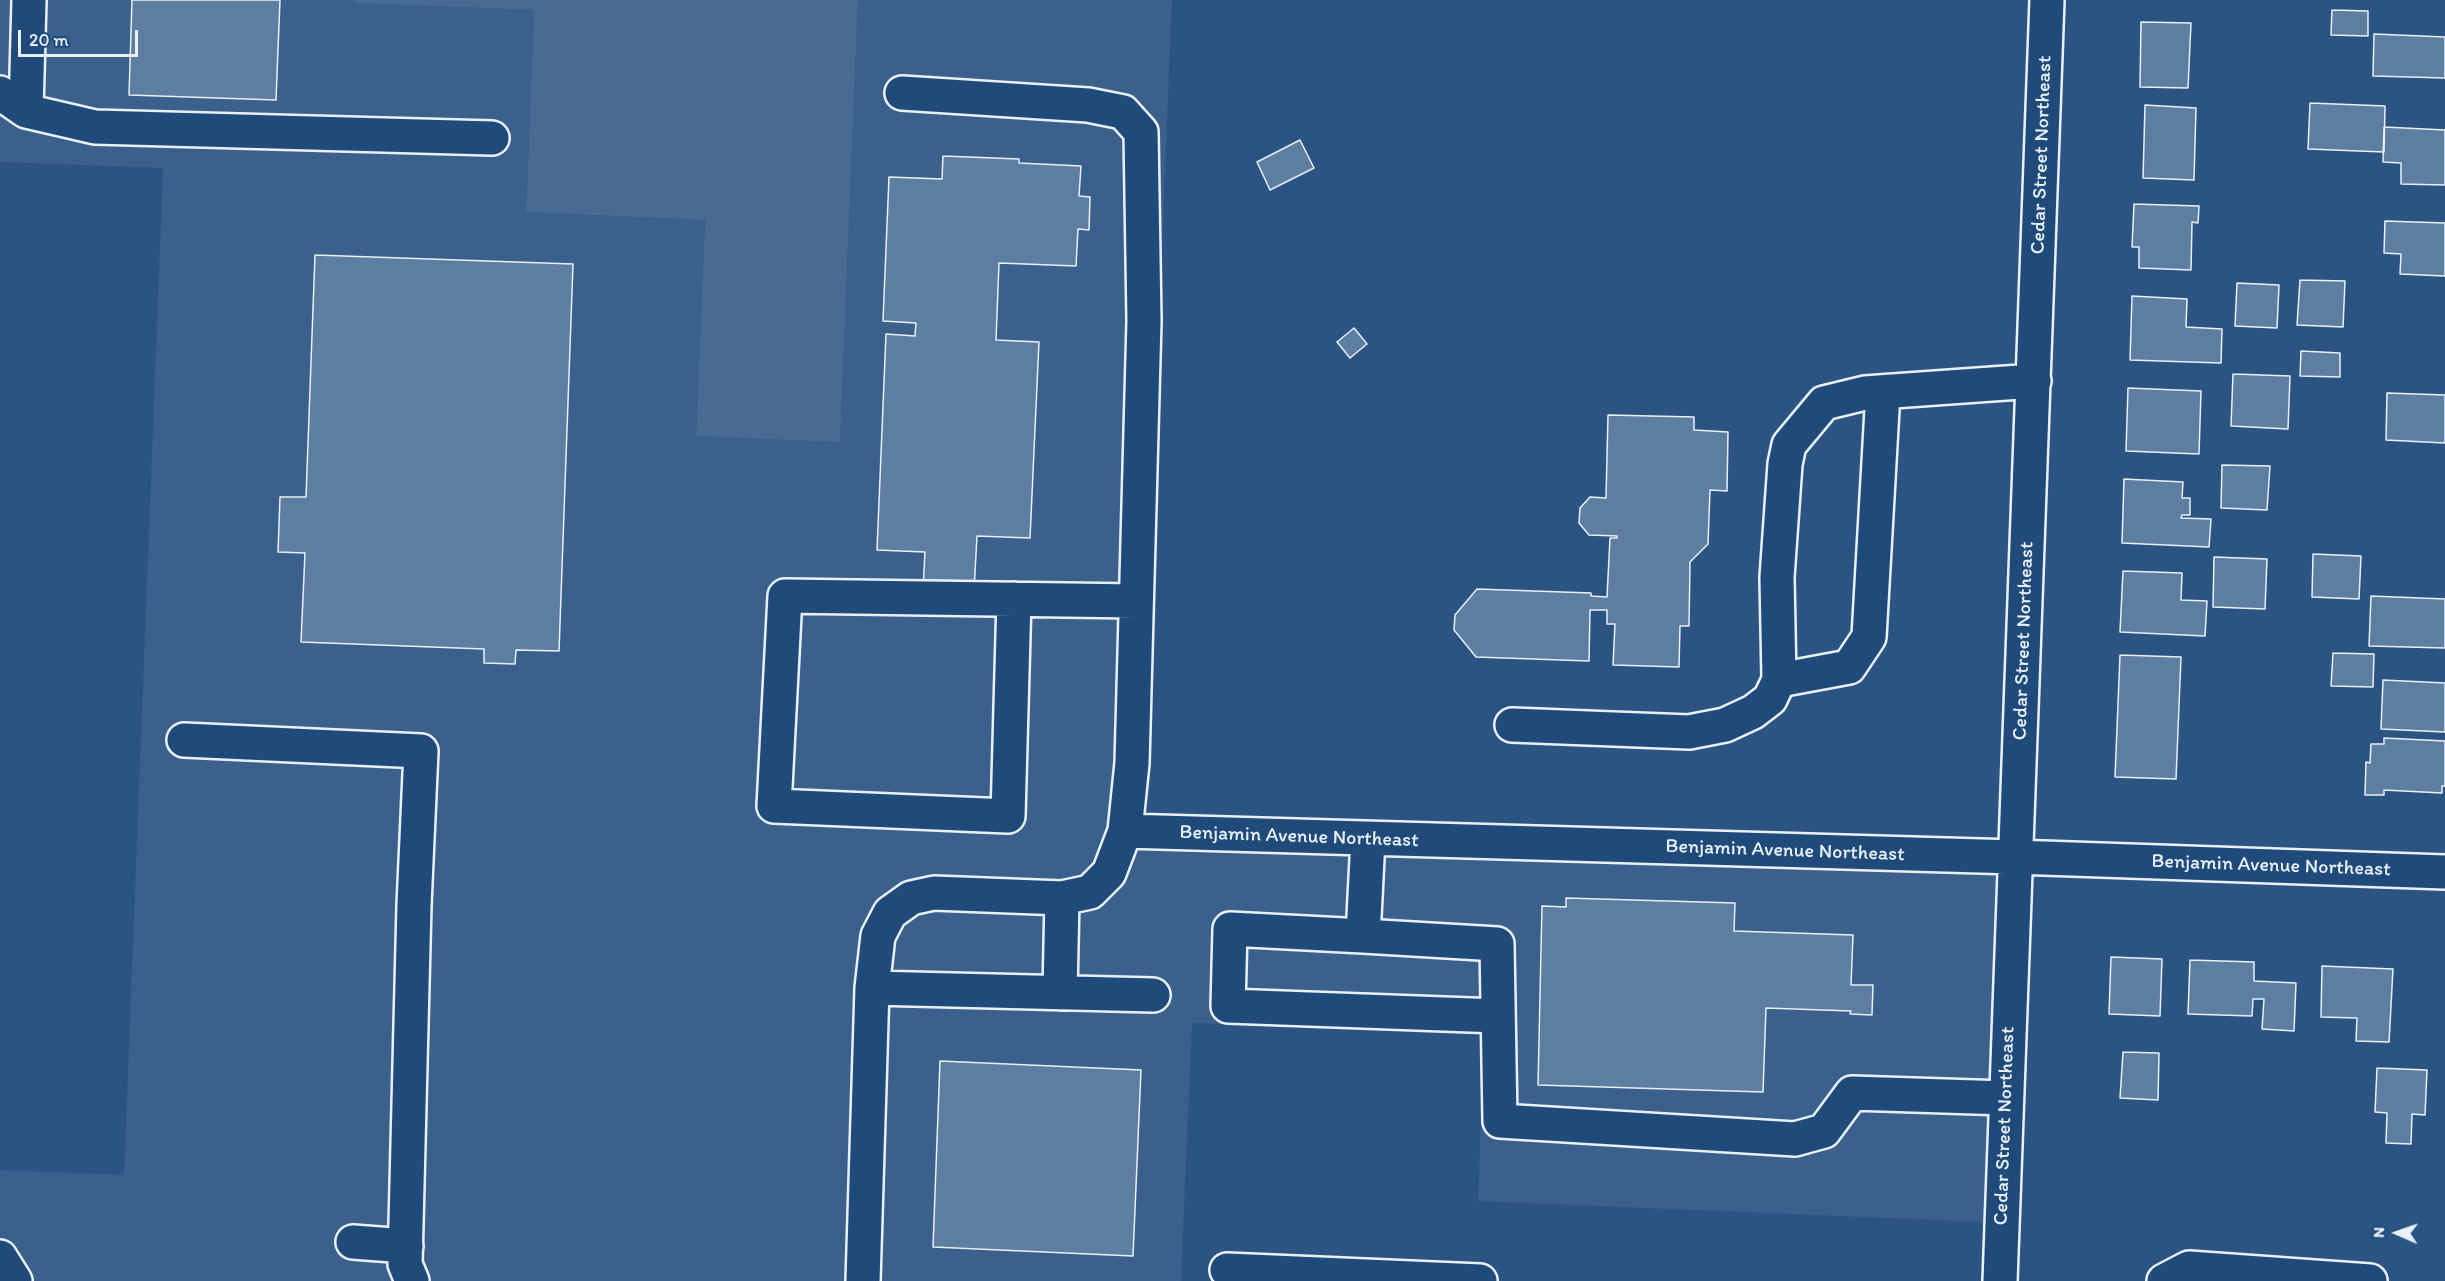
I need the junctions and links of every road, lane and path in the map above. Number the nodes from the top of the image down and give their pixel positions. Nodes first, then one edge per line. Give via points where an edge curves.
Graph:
1 (29, 0) edge
2 (2047, 0) edge
3 (902, 93) dead end
4 (13, 102) edge
5 (492, 138) dead end
6 (2034, 381) junction
7 (1883, 392) junction
8 (1014, 599) junction
9 (1136, 601) junction
10 (1779, 680) junction
11 (1512, 725) dead end
12 (184, 740) dead end
13 (1125, 831) junction
14 (1368, 839) junction
15 (2015, 857) junction
16 (2445, 872) edge
17 (1062, 898) junction
18 (1363, 936) junction
19 (872, 988) junction
20 (1060, 993) junction
21 (1153, 995) dead end
22 (1498, 1016) junction
23 (2006, 1098) junction
24 (353, 1242) dead end
25 (406, 1246) junction
26 (0, 1257) edge
27 (1227, 1270) dead end
28 (1355, 1278) edge
29 (15, 1281) edge
30 (412, 1281) edge
31 (863, 1281) edge
32 (1480, 1281) edge
33 (2000, 1281) edge
34 (2164, 1281) edge
35 (2370, 1281) edge

1 - 4 street
2 - 6 street, Cedar Street Northeast
3 - 9 street via 1088,105 1123,112 1141,132 1144,321
4 - 5 street via 95,127
6 - 7 street
6 - 15 street, Cedar Street Northeast
7 - 10 street via 1824,403 1789,445 1777,577
7 - 10 street via 1869,637 1849,667
8 - 8 street via 785,596 774,806 1008,816
8 - 9 street
9 - 13 street via 1132,764
10 - 11 street via 1770,699 1753,712 1725,725 1689,732
12 - 25 street via 421,751
13 - 14 street, Benjamin Avenue Northeast
13 - 17 street via 1109,873 1090,892
14 - 15 street, Benjamin Avenue Northeast
14 - 18 street
15 - 16 street, Benjamin Avenue Northeast
15 - 23 street, Cedar Street Northeast
17 - 19 street via 934,893 911,898 890,913 878,936
17 - 20 street
18 - 22 street via 1497,944
18 - 22 street via 1230,929 1228,1006
19 - 20 street
19 - 31 street
20 - 21 street
22 - 23 street via 1500,1121 1795,1139 1824,1131 1852,1093
23 - 33 street, Cedar Street Northeast
24 - 25 street
25 - 30 street via 405,1264
26 - 29 street
27 - 28 street
28 - 32 street
34 - 35 street via 2189,1268

